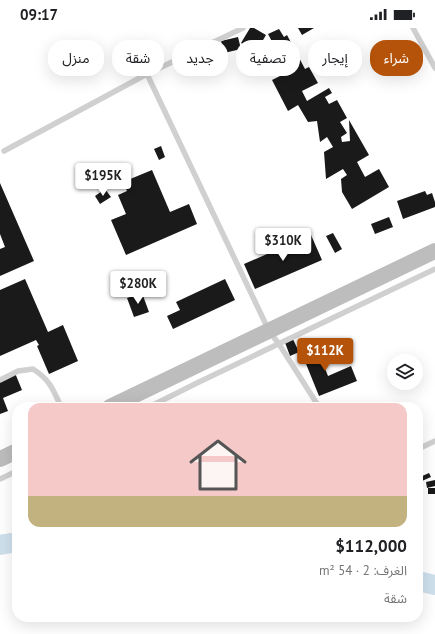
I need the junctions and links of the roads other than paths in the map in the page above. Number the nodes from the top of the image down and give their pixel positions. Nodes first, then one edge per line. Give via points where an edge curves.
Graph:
1 (243, 28) edge
2 (413, 28) edge
3 (164, 66) edge
4 (435, 68) edge
5 (143, 76) edge
6 (148, 76) edge
7 (4, 151) dead end
8 (435, 251) edge
9 (435, 269) edge
10 (274, 337) junction
11 (0, 380) edge
12 (59, 402) edge
13 (125, 402) edge
14 (158, 402) edge
15 (316, 402) edge
16 (435, 441) edge
17 (423, 447) edge
18 (12, 453) edge
19 (0, 459) edge
20 (12, 473) edge
21 (0, 479) edge

1 - 3 lane
2 - 4 lane
5 - 7 lane
6 - 10 lane
8 - 10 street
9 - 10 lane
10 - 13 street
10 - 14 lane
10 - 15 lane
11 - 12 lane via 33,369 52,387
16 - 17 lane
18 - 19 street
20 - 21 lane

